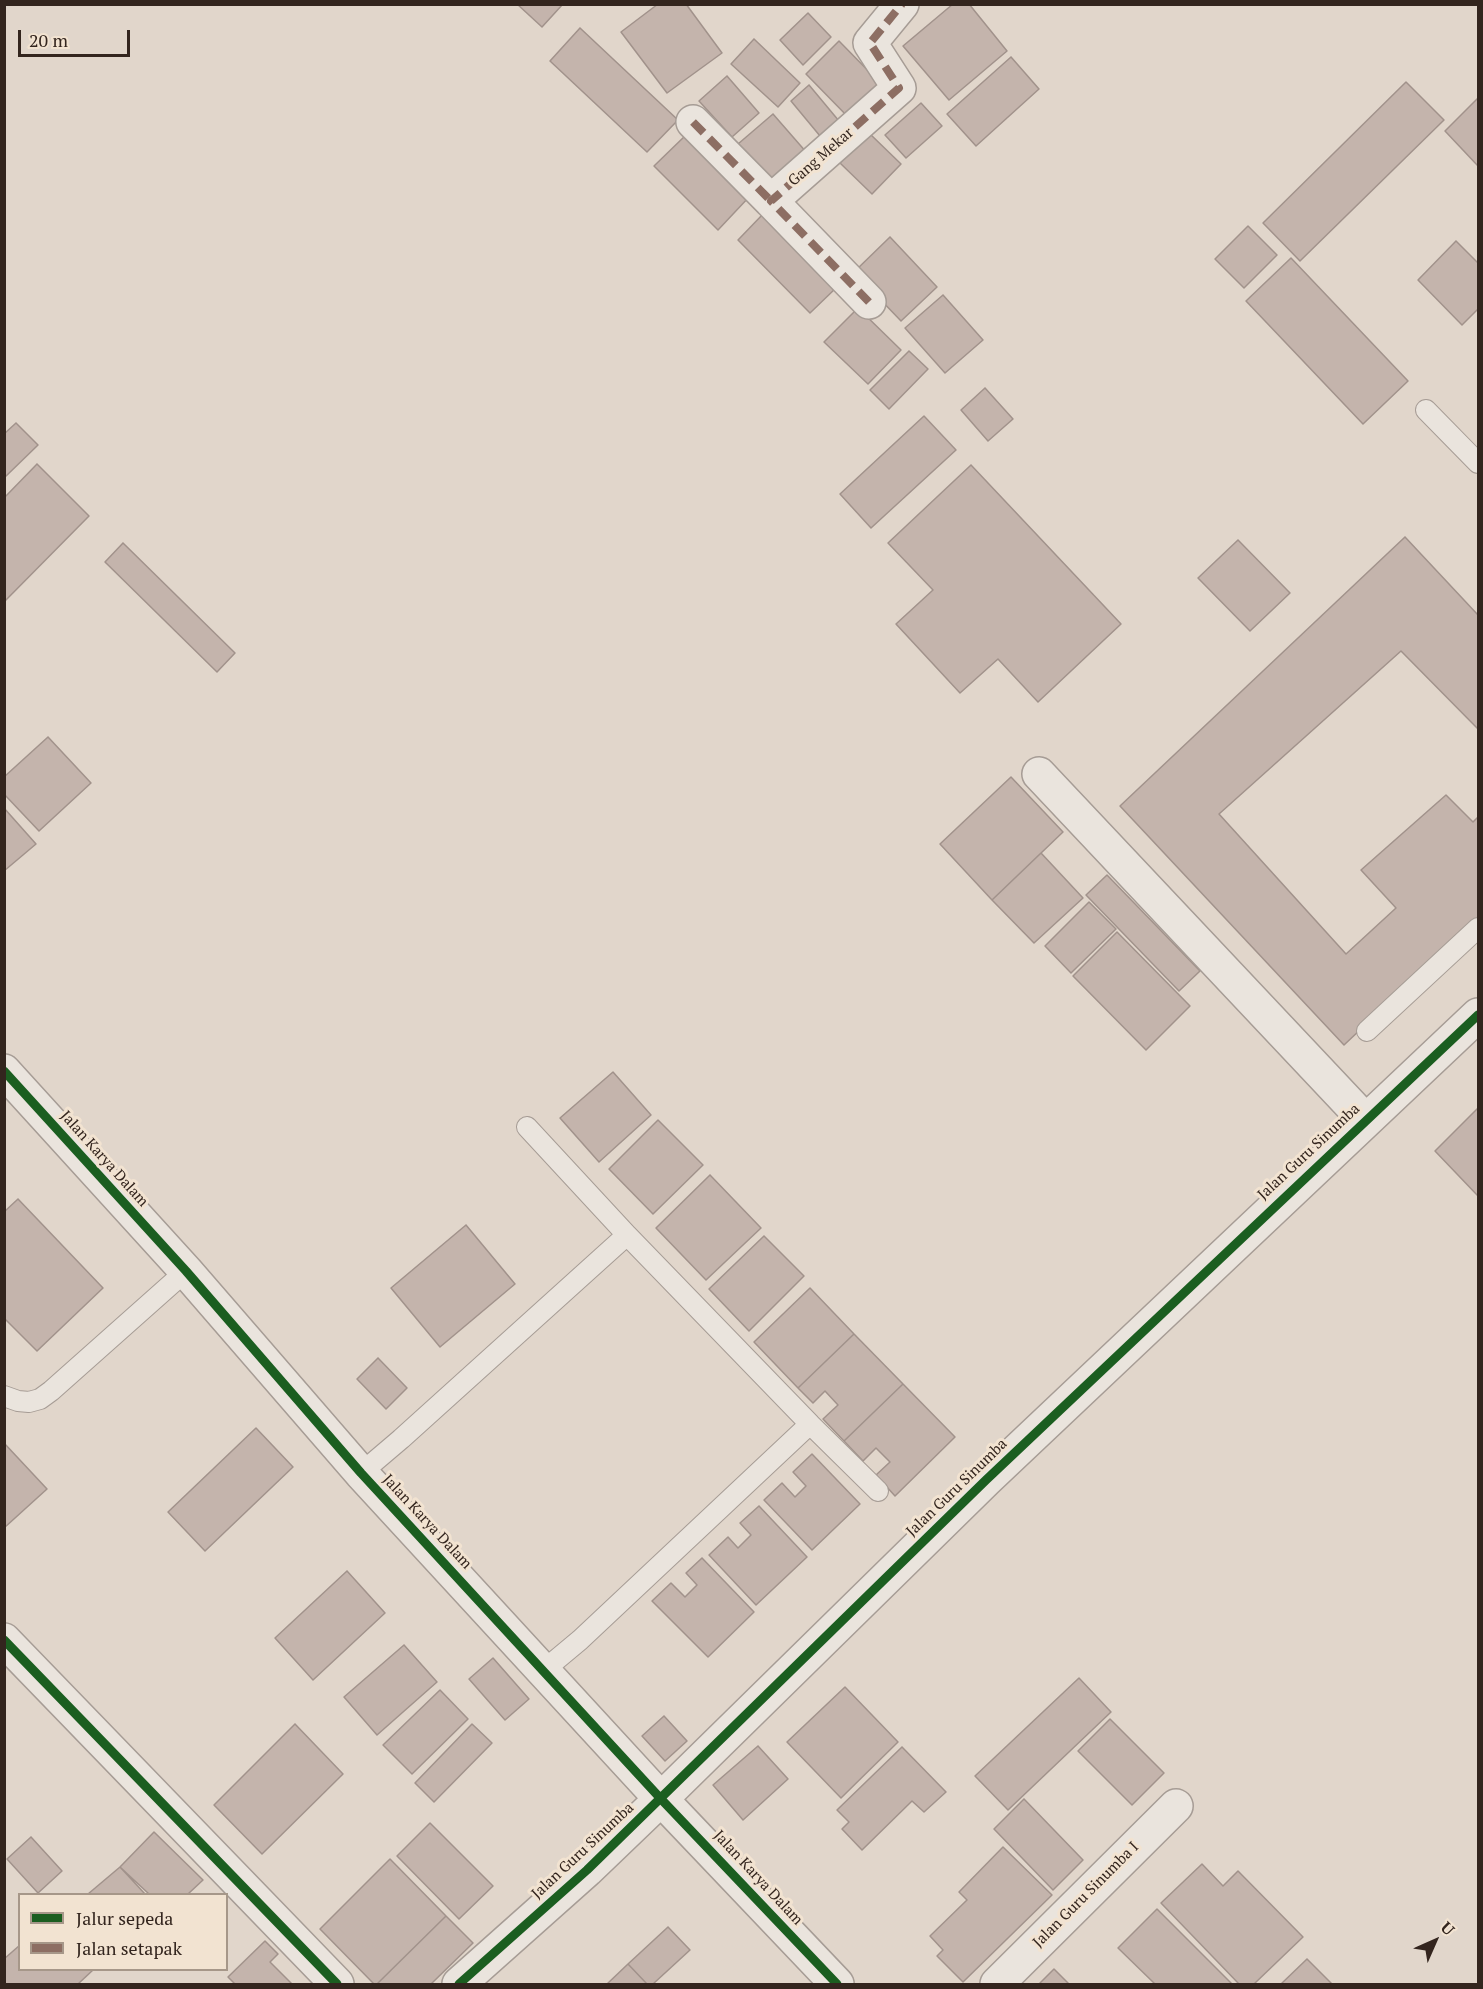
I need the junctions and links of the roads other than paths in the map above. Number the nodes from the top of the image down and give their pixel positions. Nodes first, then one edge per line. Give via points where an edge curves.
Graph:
1 (902, 4) edge
2 (693, 122) dead end
3 (771, 201) junction
4 (869, 302) dead end
5 (1426, 410) dead end
6 (1479, 463) edge
7 (1039, 774) dead end
8 (1476, 937) edge
9 (1479, 1015) edge
10 (1367, 1031) dead end
11 (4, 1071) edge
12 (1365, 1120) junction
13 (527, 1127) dead end
14 (627, 1234) junction
15 (186, 1271) junction
16 (4, 1396) edge
17 (810, 1424) junction
18 (361, 1473) junction
19 (878, 1491) dead end
20 (4, 1640) edge
21 (544, 1670) junction
22 (661, 1799) junction
23 (1176, 1806) dead end
24 (337, 1984) edge
25 (459, 1984) edge
26 (837, 1984) edge
27 (997, 1984) edge

1 - 3 street, Gang Mekar via 870,43 899,88
2 - 3 street
3 - 4 street
5 - 6 lane
7 - 12 street
8 - 10 lane
9 - 12 street, Jalan Guru Sinumba
11 - 15 street, Jalan Karya Dalam
12 - 22 street, Jalan Guru Sinumba via 986,1480
13 - 14 lane
14 - 17 lane
14 - 18 lane
15 - 16 lane via 51,1391 29,1402
15 - 18 street, Jalan Karya Dalam
17 - 19 lane
17 - 21 lane
18 - 21 street, Jalan Karya Dalam
20 - 24 street
21 - 22 street, Jalan Karya Dalam
22 - 25 street, Jalan Guru Sinumba
22 - 26 street, Jalan Karya Dalam
23 - 27 street, Jalan Guru Sinumba I

